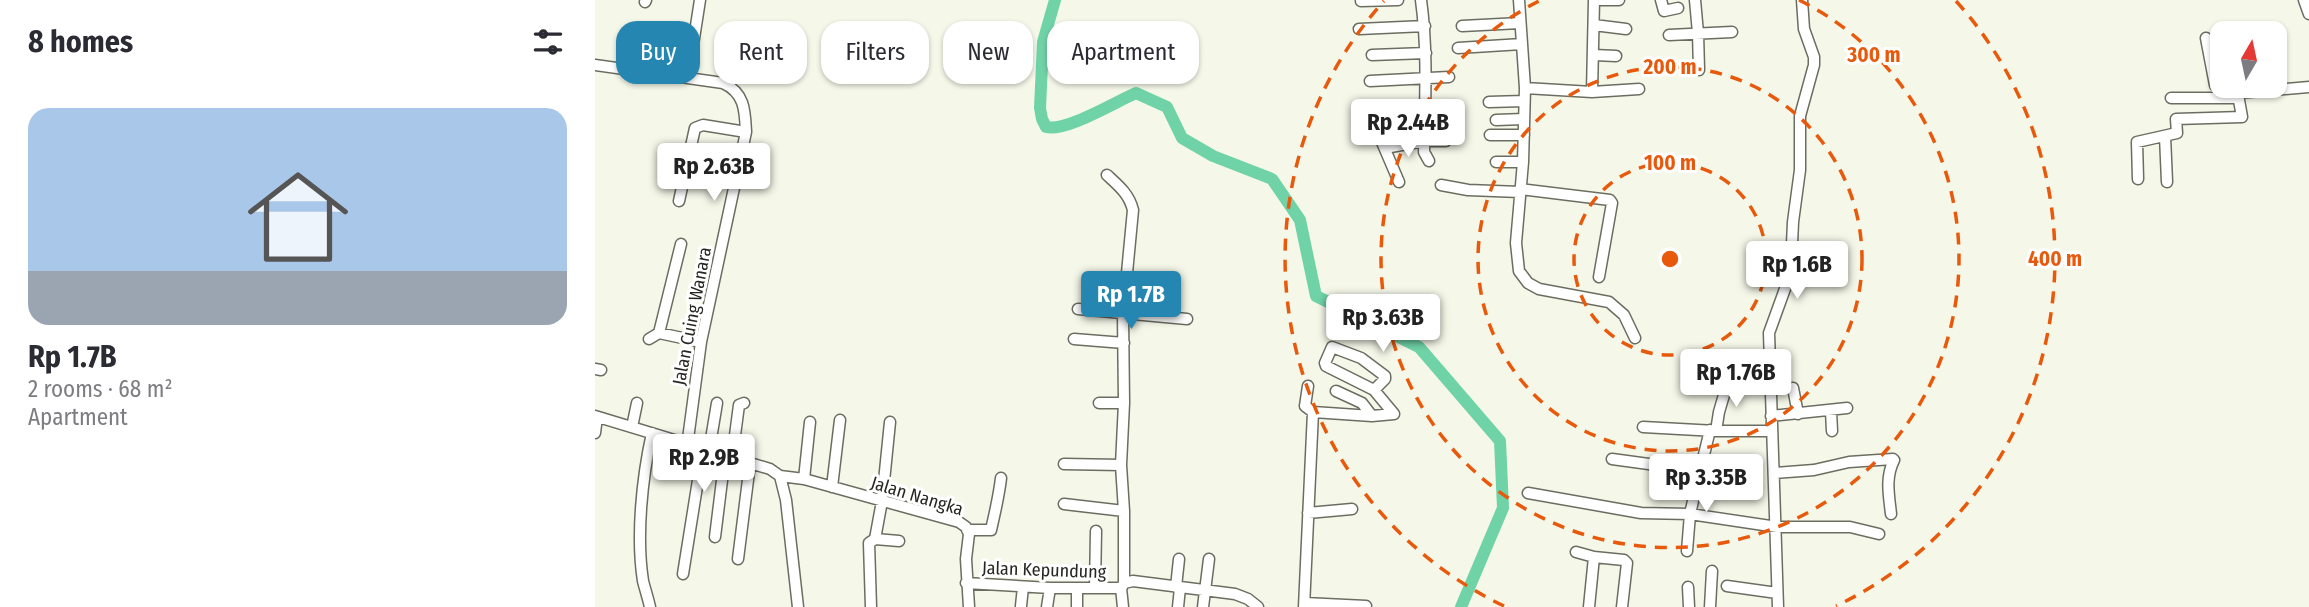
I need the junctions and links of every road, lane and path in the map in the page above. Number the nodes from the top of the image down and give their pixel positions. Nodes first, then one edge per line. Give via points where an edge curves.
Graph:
1 (700, 0) edge
2 (1398, 0) edge
3 (1422, 0) edge
4 (1519, 0) edge
5 (1594, 0) edge
6 (1619, 0) edge
7 (1661, 0) edge
8 (1695, 0) edge
9 (1802, 0) edge
10 (2304, 0) edge
11 (1361, 1) edge
12 (1678, 8) dead end
13 (2309, 14) edge
14 (697, 21) edge
15 (1520, 23) junction
16 (1594, 25) junction
17 (1425, 26) junction
18 (1462, 26) dead end
19 (1359, 29) dead end
20 (1626, 29) dead end
21 (1733, 32) dead end
22 (1698, 33) junction
23 (1669, 35) dead end
24 (2206, 38) dead end
25 (1522, 44) junction
26 (1458, 48) dead end
27 (1426, 53) junction
28 (1372, 55) dead end
29 (1594, 55) junction
30 (1616, 56) dead end
31 (2210, 59) edge
32 (595, 65) edge
33 (616, 68) edge
34 (1699, 70) dead end
35 (1427, 77) junction
36 (1449, 77) dead end
37 (700, 79) edge
38 (1370, 81) dead end
39 (2309, 87) edge
40 (1525, 88) junction
41 (1639, 89) dead end
42 (2287, 89) edge
43 (1592, 92) junction
44 (2210, 96) edge
45 (2171, 98) dead end
46 (2239, 98) edge
47 (1489, 102) dead end
48 (1524, 102) junction
49 (1425, 105) junction
50 (1363, 108) dead end
51 (1524, 119) junction
52 (1496, 120) dead end
53 (746, 132) junction
54 (1490, 135) dead end
55 (1524, 135) junction
56 (2165, 136) junction
57 (1424, 141) junction
58 (1446, 141) dead end
59 (1429, 161) dead end
60 (1496, 162) dead end
61 (1523, 162) junction
62 (1107, 175) dead end
63 (2138, 179) dead end
64 (2167, 182) dead end
65 (1399, 183) dead end
66 (1441, 185) dead end
67 (1520, 190) junction
68 (679, 201) dead end
69 (681, 244) dead end
70 (1599, 277) dead end
71 (1078, 309) dead end
72 (1123, 315) junction
73 (1187, 319) dead end
74 (1635, 338) dead end
75 (1074, 339) dead end
76 (701, 342) junction
77 (1123, 343) junction
78 (1728, 381) dead end
79 (1308, 386) dead end
80 (1793, 388) dead end
81 (1374, 390) junction
82 (1336, 391) dead end
83 (1099, 402) dead end
84 (637, 403) dead end
85 (717, 403) dead end
86 (744, 403) dead end
87 (1124, 403) junction
88 (1847, 408) dead end
89 (1831, 411) junction
90 (1313, 412) junction
91 (1798, 414) junction
92 (596, 416) edge
93 (1372, 416) junction
94 (1771, 416) junction
95 (840, 420) dead end
96 (810, 422) dead end
97 (890, 422) dead end
98 (1643, 427) dead end
99 (632, 428) junction
100 (1713, 430) junction
101 (1772, 431) junction
102 (1832, 431) dead end
103 (595, 433) edge
104 (652, 433) junction
105 (686, 444) junction
106 (706, 450) junction
107 (729, 457) junction
108 (1612, 459) dead end
109 (681, 464) dead end
110 (750, 464) junction
111 (1064, 464) dead end
112 (1121, 465) junction
113 (1700, 471) junction
114 (1775, 474) junction
115 (781, 475) junction
116 (1001, 478) dead end
117 (804, 479) junction
118 (832, 487) junction
119 (1528, 493) dead end
120 (882, 501) junction
121 (1064, 504) dead end
122 (1352, 509) dead end
123 (1124, 511) junction
124 (1308, 513) junction
125 (1691, 513) junction
126 (1891, 514) dead end
127 (1777, 527) junction
128 (967, 530) junction
129 (1096, 531) dead end
130 (1879, 534) dead end
131 (715, 537) dead end
132 (875, 539) junction
133 (899, 541) dead end
134 (1687, 551) dead end
135 (1576, 552) dead end
136 (1594, 557) junction
137 (738, 559) dead end
138 (1179, 559) dead end
139 (1209, 559) dead end
140 (1712, 571) dead end
141 (683, 574) dead end
142 (966, 583) junction
143 (1123, 585) junction
144 (1727, 586) dead end
145 (1023, 587) junction
146 (1178, 587) junction
147 (1688, 587) dead end
148 (1050, 588) junction
149 (1077, 588) junction
150 (1094, 588) junction
151 (1205, 589) junction
152 (1777, 593) junction
153 (1305, 605) edge
154 (1021, 606) edge
155 (1255, 606) edge
156 (1366, 606) edge
157 (650, 607) edge
158 (798, 607) edge
159 (871, 607) edge
160 (969, 607) edge
161 (1047, 607) edge
162 (1077, 607) edge
163 (1123, 607) edge
164 (1178, 607) edge
165 (1203, 607) edge
166 (1588, 607) edge
167 (1622, 607) edge
168 (1689, 607) edge
169 (1710, 607) edge
170 (1778, 607) edge

1 - 14 street
2 - 11 street
3 - 17 street
4 - 15 street
5 - 6 street
5 - 16 street
7 - 12 street via 1664,10
8 - 22 street
9 - 94 street via 1814,63 1800,116 1791,266 1769,333
10 - 13 street
15 - 18 street
15 - 25 street
16 - 20 street
16 - 29 street
17 - 19 street
17 - 27 street
21 - 22 street
22 - 23 street
22 - 34 street
24 - 31 street
25 - 26 street
25 - 40 street
27 - 28 street
27 - 35 street
29 - 30 street
29 - 43 street
32 - 33 street, Jalan Cuing Wanara
35 - 36 street
35 - 38 street
35 - 49 street
37 - 53 street, Jalan Cuing Wanara via 736,90 743,104
39 - 42 street
40 - 43 street
40 - 48 street
41 - 43 street
44 - 45 street
46 - 56 street via 2242,117 2176,119 2177,133
47 - 48 street
48 - 51 street
49 - 50 street
49 - 57 street
51 - 52 street
51 - 55 street
53 - 68 street via 702,125 695,128
53 - 76 street, Jalan Cuing Wanara
54 - 55 street
55 - 61 street
56 - 63 street via 2137,142
56 - 64 street
57 - 58 street
57 - 59 street
57 - 65 street via 1383,144
60 - 61 street
61 - 67 street
62 - 72 street via 1124,190 1133,210
66 - 67 street
67 - 70 street via 1610,200
67 - 74 street via 1516,254 1524,279 1539,289 1609,302 1624,315
69 - 76 street via 654,336
71 - 72 street
72 - 73 street
72 - 77 street
75 - 77 street
76 - 105 street, Jalan Cuing Wanara
77 - 87 street
78 - 100 street
79 - 90 street via 1305,406
80 - 91 street
81 - 81 street via 1385,376 1361,358 1331,348 1327,366
81 - 93 street via 1394,412
82 - 93 street via 1362,403
83 - 87 street
84 - 99 street
85 - 106 street
86 - 107 street via 739,404
87 - 112 street
88 - 89 street
89 - 91 street
89 - 102 street
90 - 93 street
90 - 124 street
91 - 94 street
92 - 99 street, Jalan Nangka
92 - 103 street
94 - 101 street
95 - 118 street
96 - 117 street
97 - 120 street
98 - 100 street
99 - 104 street, Jalan Nangka
100 - 101 street
100 - 113 street
101 - 114 street
104 - 105 street, Jalan Nangka
104 - 157 street via 641,539 643,582
105 - 106 street, Jalan Nangka
105 - 109 street, Jalan Cuing Wanara
106 - 107 street, Jalan Nangka
106 - 141 street
107 - 110 street, Jalan Nangka
107 - 131 street
108 - 113 street
110 - 115 street, Jalan Nangka
110 - 137 street
111 - 112 street
112 - 123 street
113 - 125 street
114 - 126 street via 1893,459 1888,487
114 - 127 street
115 - 117 street, Jalan Nangka
115 - 158 street
116 - 128 street via 991,530
117 - 118 street, Jalan Nangka
118 - 120 street, Jalan Nangka
119 - 125 street via 1641,513
120 - 128 street, Jalan Nangka via 959,522
120 - 132 street
121 - 123 street
122 - 124 street
123 - 143 street
124 - 153 street
125 - 127 street
125 - 134 street
127 - 130 street via 1850,527
127 - 152 street
128 - 142 street, Jalan Nangka
129 - 150 street
132 - 133 street
132 - 159 street via 869,543
135 - 136 street
136 - 166 street
136 - 167 street via 1627,563
138 - 146 street
139 - 151 street
140 - 169 street
142 - 145 street, Jalan Kepundung
142 - 160 street, Jalan Nangka
143 - 146 street, Jalan Kepundung via 1133,581
143 - 150 street, Jalan Kepundung
143 - 163 street
144 - 152 street
145 - 148 street, Jalan Kepundung
145 - 154 street
146 - 151 street, Jalan Kepundung
146 - 164 street
147 - 168 street
148 - 149 street, Jalan Kepundung
148 - 161 street
149 - 150 street, Jalan Kepundung
149 - 162 street
151 - 155 street, Jalan Kepundung via 1235,594
151 - 165 street
152 - 170 street
153 - 156 street

